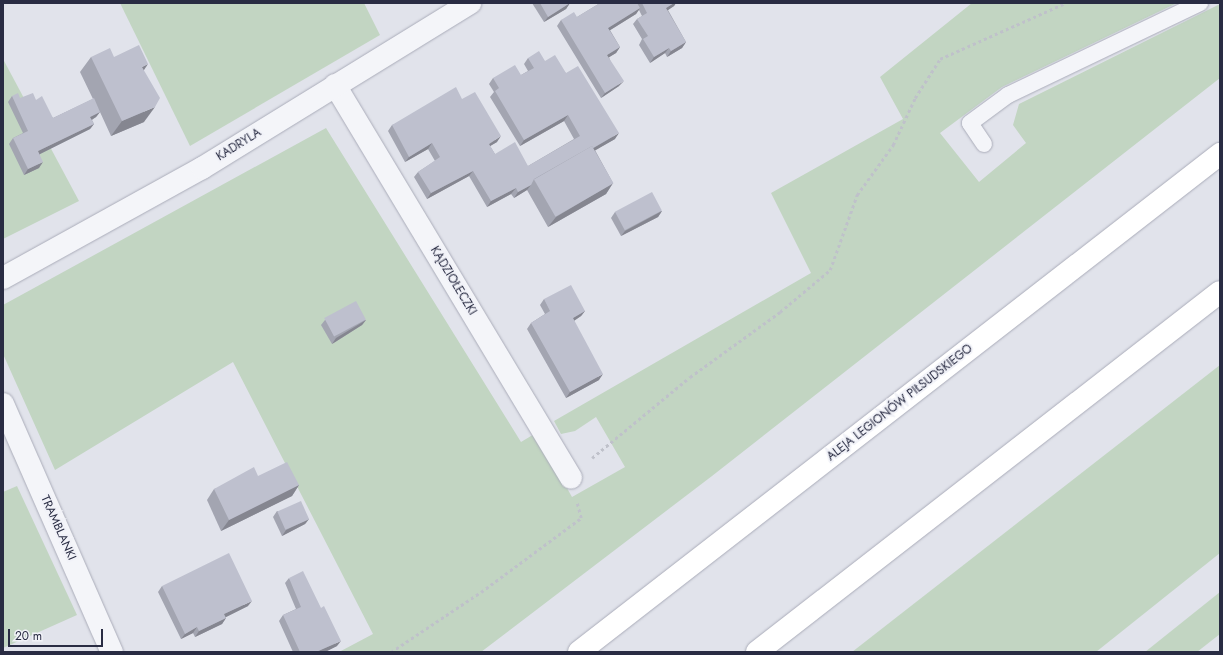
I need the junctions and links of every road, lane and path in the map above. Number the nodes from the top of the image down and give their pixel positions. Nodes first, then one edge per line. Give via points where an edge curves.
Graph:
1 (470, 3) edge
2 (1065, 3) edge
3 (1200, 3) edge
4 (335, 85) junction
5 (984, 144) dead end
6 (1220, 154) edge
7 (3, 278) edge
8 (1220, 292) edge
9 (3, 404) edge
10 (571, 477) junction
11 (112, 652) edge
12 (391, 652) edge
13 (579, 652) edge
14 (757, 652) edge

1 - 4 street, KADRYLA
2 - 10 path via 940,59 915,98 893,145 857,195 830,270 632,424
3 - 5 lane via 1008,95 970,124
4 - 7 street, KADRYLA via 202,168
4 - 10 street, KĄDZIOŁECZKI
6 - 13 highway, ALEJA LEGIONÓW PIŁSUDSKIEGO
8 - 14 highway
9 - 11 street, TRAMBLANKI
10 - 12 path via 581,518 481,592

